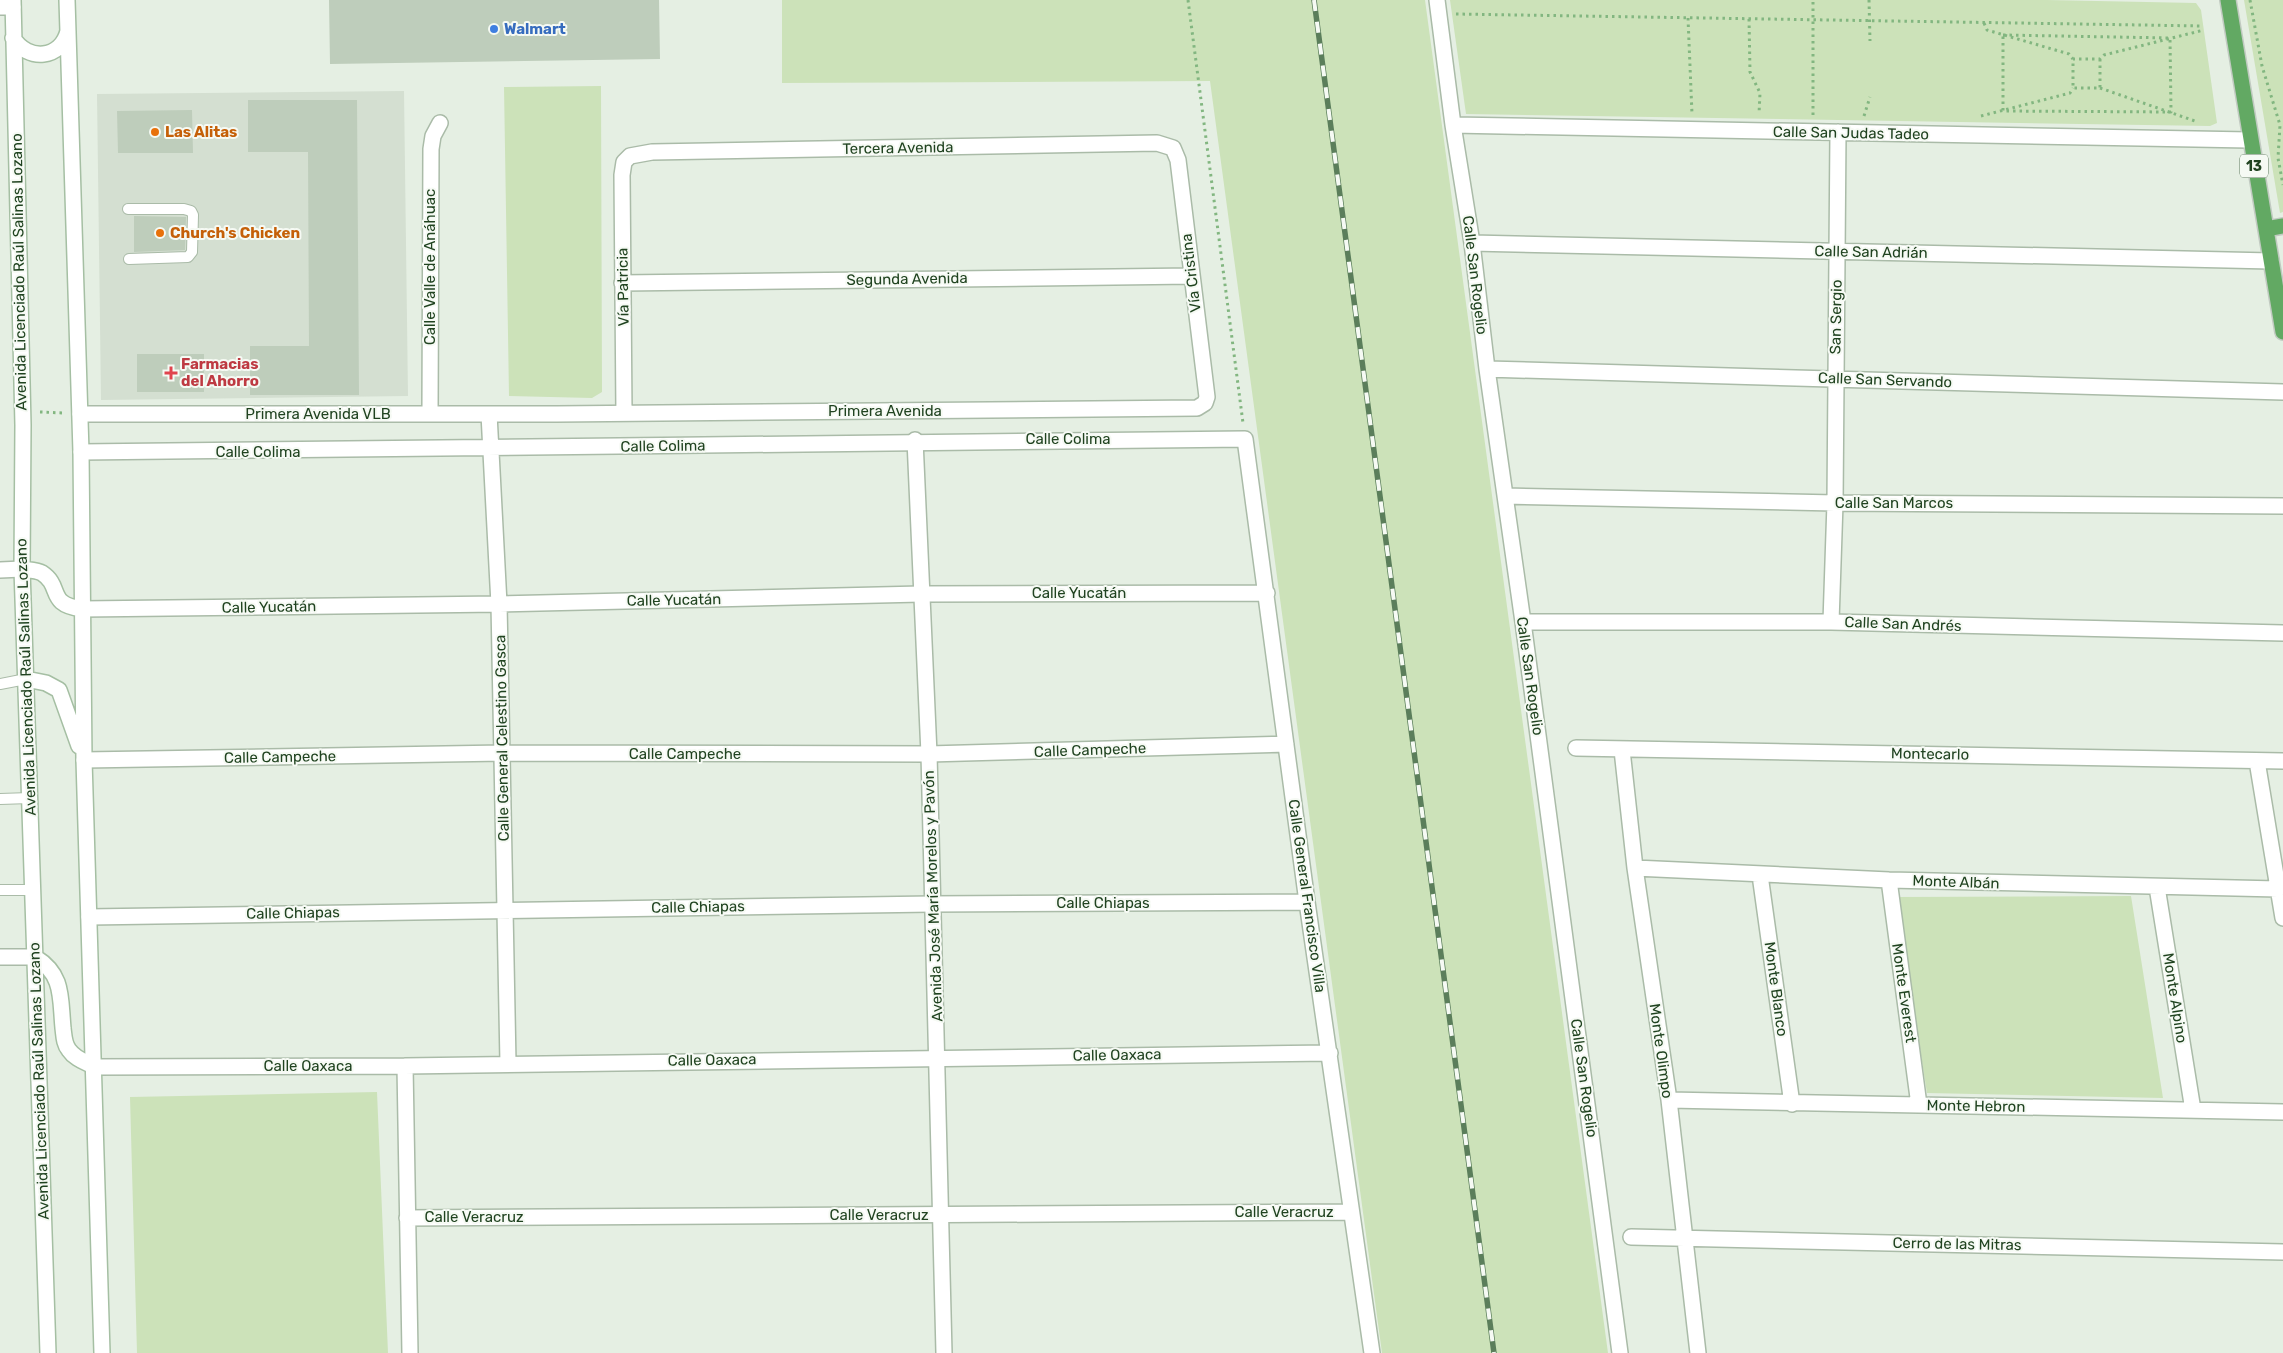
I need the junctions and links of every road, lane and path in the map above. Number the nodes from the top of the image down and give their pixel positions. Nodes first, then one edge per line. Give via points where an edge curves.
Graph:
1 (68, 0) edge
2 (1188, 0) edge
3 (1437, 0) edge
4 (1813, 0) edge
5 (1870, 0) edge
6 (2228, 0) edge
7 (2250, 0) edge
8 (9, 5) edge
9 (1452, 14) dead end
10 (1688, 18) junction
11 (1749, 18) junction
12 (1814, 19) junction
13 (1870, 21) junction
14 (1984, 23) junction
15 (68, 26) junction
16 (2003, 35) junction
17 (13, 38) junction
18 (2170, 38) junction
19 (1870, 40) dead end
20 (2100, 58) junction
21 (2073, 59) junction
22 (2073, 88) junction
23 (2100, 88) junction
24 (1870, 98) dead end
25 (2003, 111) junction
26 (2171, 112) junction
27 (1692, 117) dead end
28 (1758, 119) dead end
29 (1813, 121) dead end
30 (1862, 121) dead end
31 (440, 123) dead end
32 (2202, 123) dead end
33 (1452, 125) junction
34 (1838, 132) junction
35 (2249, 140) junction
36 (1173, 148) joint
37 (624, 162) joint
38 (2283, 185) edge
39 (128, 209) dead end
40 (2283, 226) edge
41 (2266, 229) junction
42 (1472, 243) junction
43 (1838, 251) junction
44 (129, 260) dead end
45 (2271, 261) junction
46 (1192, 276) junction
47 (622, 283) junction
48 (2283, 332) edge
49 (1487, 369) junction
50 (1835, 378) junction
51 (2283, 392) edge
52 (1206, 397) joint
53 (22, 412) junction
54 (624, 413) junction
55 (80, 414) junction
56 (430, 414) junction
57 (489, 414) junction
58 (557, 414) joint
59 (1245, 438) junction
60 (914, 440) junction
61 (490, 450) junction
62 (81, 452) junction
63 (1505, 496) junction
64 (1835, 503) junction
65 (2283, 506) edge
66 (22, 569) junction
67 (0, 570) edge
68 (1267, 593) junction
69 (922, 594) junction
70 (499, 604) junction
71 (82, 610) junction
72 (1523, 622) junction
73 (1831, 622) junction
74 (2283, 634) edge
75 (26, 679) junction
76 (0, 684) edge
77 (1286, 744) junction
78 (1576, 748) dead end
79 (1622, 750) junction
80 (503, 754) junction
81 (929, 754) junction
82 (84, 760) junction
83 (2257, 761) junction
84 (2283, 762) edge
85 (30, 798) junction
86 (0, 799) edge
87 (1635, 868) junction
88 (1760, 875) junction
89 (1889, 880) junction
90 (2156, 887) junction
91 (2278, 889) junction
92 (0, 890) edge
93 (33, 890) junction
94 (1307, 902) junction
95 (932, 904) junction
96 (506, 909) junction
97 (89, 918) junction
98 (2283, 918) edge
99 (0, 957) edge
100 (35, 957) junction
101 (1330, 1053) junction
102 (937, 1057) junction
103 (508, 1063) junction
104 (405, 1066) junction
105 (95, 1067) junction
106 (1669, 1100) junction
107 (1792, 1104) junction
108 (1919, 1105) junction
109 (2192, 1110) junction
110 (2283, 1112) edge
111 (1350, 1212) junction
112 (942, 1214) junction
113 (407, 1218) junction
114 (1631, 1238) dead end
115 (1684, 1238) junction
116 (2283, 1252) edge
117 (48, 1353) edge
118 (102, 1353) edge
119 (410, 1353) edge
120 (944, 1353) edge
121 (1372, 1353) edge
122 (1620, 1353) edge
123 (1698, 1353) edge

1 - 15 street
2 - 59 path
3 - 33 street, Calle San Rogelio
4 - 12 path
5 - 13 path
6 - 35 main road, 13
7 - 38 path via 2262,66 2280,125 2278,158
8 - 17 street, Avenida Licenciado Raúl Salinas Lozano
9 - 10 path
10 - 11 path
10 - 27 path
11 - 12 path
11 - 28 path via 1750,72 1760,96
12 - 13 path
12 - 29 path
13 - 14 path
13 - 19 path
14 - 16 path via 1987,30
14 - 18 path via 2203,28
15 - 17 street via 64,42 46,54 34,55 24,51
15 - 55 street
16 - 18 path
16 - 21 path via 2069,54
16 - 25 path
17 - 53 street, Avenida Licenciado Raúl Salinas Lozano
18 - 20 path via 2104,54
18 - 26 path
20 - 21 path
20 - 23 path
21 - 22 path
22 - 23 path
22 - 25 path via 2070,93
23 - 26 path
24 - 30 path
25 - 26 path
26 - 32 path
31 - 56 street, Calle Valle de Anáhuac via 430,149
33 - 34 street, Calle San Judas Tadeo
33 - 42 street, Calle San Rogelio
34 - 35 street, Calle San Judas Tadeo
34 - 43 street, San Sergio
35 - 41 main road, 13
36 - 37 street, Tercera Avenida via 1157,143 652,152 630,156
36 - 46 street, Vía Cristina via 1178,160
37 - 47 street, Vía Patricia
39 - 44 lane via 184,209 191,211 193,216 192,252 188,257
40 - 41 main road
41 - 45 main road, 13
42 - 43 street, Calle San Adrián
42 - 49 street, Calle San Rogelio
43 - 45 street, Calle San Adrián
43 - 50 street, San Sergio
45 - 48 main road, 13
46 - 47 street, Segunda Avenida
46 - 52 street, Vía Cristina
47 - 54 street, Vía Patricia
49 - 50 street, Calle San Servando
49 - 63 street, Calle San Rogelio
50 - 51 street, Calle San Servando
50 - 64 street, San Sergio
52 - 54 street, Primera Avenida via 1202,406 1187,409
53 - 55 path
53 - 66 street, Avenida Licenciado Raúl Salinas Lozano
54 - 58 street, Primera Avenida
55 - 56 street, Primera Avenida VLB
55 - 62 street
56 - 57 street, Primera Avenida VLB
57 - 58 street, Primera Avenida VLB
57 - 61 street, Calle General Celestino Gasca
59 - 60 street, Calle Colima
59 - 68 street, Calle General Francisco Villa
60 - 61 street, Calle Colima
60 - 69 street, Avenida José María Morelos y Pavón
61 - 62 street, Calle Colima
61 - 70 street, Calle General Celestino Gasca
62 - 71 street
63 - 64 street, Calle San Marcos
63 - 72 street, Calle San Rogelio
64 - 65 street, Calle San Marcos
64 - 73 street, San Sergio
66 - 67 street
66 - 71 street via 40,572 52,585 60,602 66,607
66 - 75 street, Avenida Licenciado Raúl Salinas Lozano
68 - 69 street, Calle Yucatán
68 - 77 street, Calle General Francisco Villa
69 - 70 street, Calle Yucatán
69 - 81 street, Avenida José María Morelos y Pavón
70 - 71 street, Calle Yucatán
70 - 80 street, Calle General Celestino Gasca
71 - 82 street
72 - 73 street, Calle San Andrés
72 - 122 street, Calle San Rogelio
73 - 74 street, Calle San Andrés
75 - 76 lane
75 - 82 street via 60,690
75 - 85 street, Avenida Licenciado Raúl Salinas Lozano
77 - 81 street, Calle Campeche
77 - 94 street, Calle General Francisco Villa
78 - 79 street, Montecarlo
79 - 83 street, Montecarlo
79 - 87 street, Monte Olimpo
80 - 81 street, Calle Campeche
80 - 82 street, Calle Campeche
80 - 96 street, Calle General Celestino Gasca
81 - 95 street, Avenida José María Morelos y Pavón
82 - 97 street
83 - 84 street, Montecarlo
83 - 91 street
85 - 86 lane
85 - 93 street, Avenida Licenciado Raúl Salinas Lozano
87 - 88 street, Monte Albán
87 - 106 street, Monte Olimpo
88 - 89 street, Monte Albán
88 - 107 street, Monte Blanco
89 - 90 street, Monte Albán
89 - 108 street, Monte Everest
90 - 91 street, Monte Albán
90 - 109 street, Monte Alpino
91 - 98 street
92 - 93 lane
93 - 100 street, Avenida Licenciado Raúl Salinas Lozano
94 - 95 street, Calle Chiapas
94 - 101 street, Calle General Francisco Villa
95 - 96 street, Calle Chiapas
95 - 102 street, Avenida José María Morelos y Pavón
96 - 97 street, Calle Chiapas
96 - 103 street, Calle General Celestino Gasca
97 - 105 street
99 - 100 street
100 - 105 street via 53,971 59,985 64,1040 68,1050
100 - 117 street, Avenida Licenciado Raúl Salinas Lozano
101 - 102 street, Calle Oaxaca
101 - 111 street, Calle General Francisco Villa
102 - 103 street, Calle Oaxaca
102 - 112 street, Avenida José María Morelos y Pavón
103 - 104 street, Calle Oaxaca
104 - 105 street, Calle Oaxaca
104 - 113 street
105 - 118 street
106 - 107 street, Monte Hebron
106 - 115 street, Monte Olimpo
107 - 108 street, Monte Hebron
108 - 109 street, Monte Hebron
109 - 110 street, Monte Hebron
111 - 112 street, Calle Veracruz
111 - 121 street, Calle General Francisco Villa
112 - 113 street, Calle Veracruz
112 - 120 street, Avenida José María Morelos y Pavón
113 - 119 street
114 - 115 street, Cerro de las Mitras
115 - 116 street, Cerro de las Mitras
115 - 123 street, Monte Olimpo

